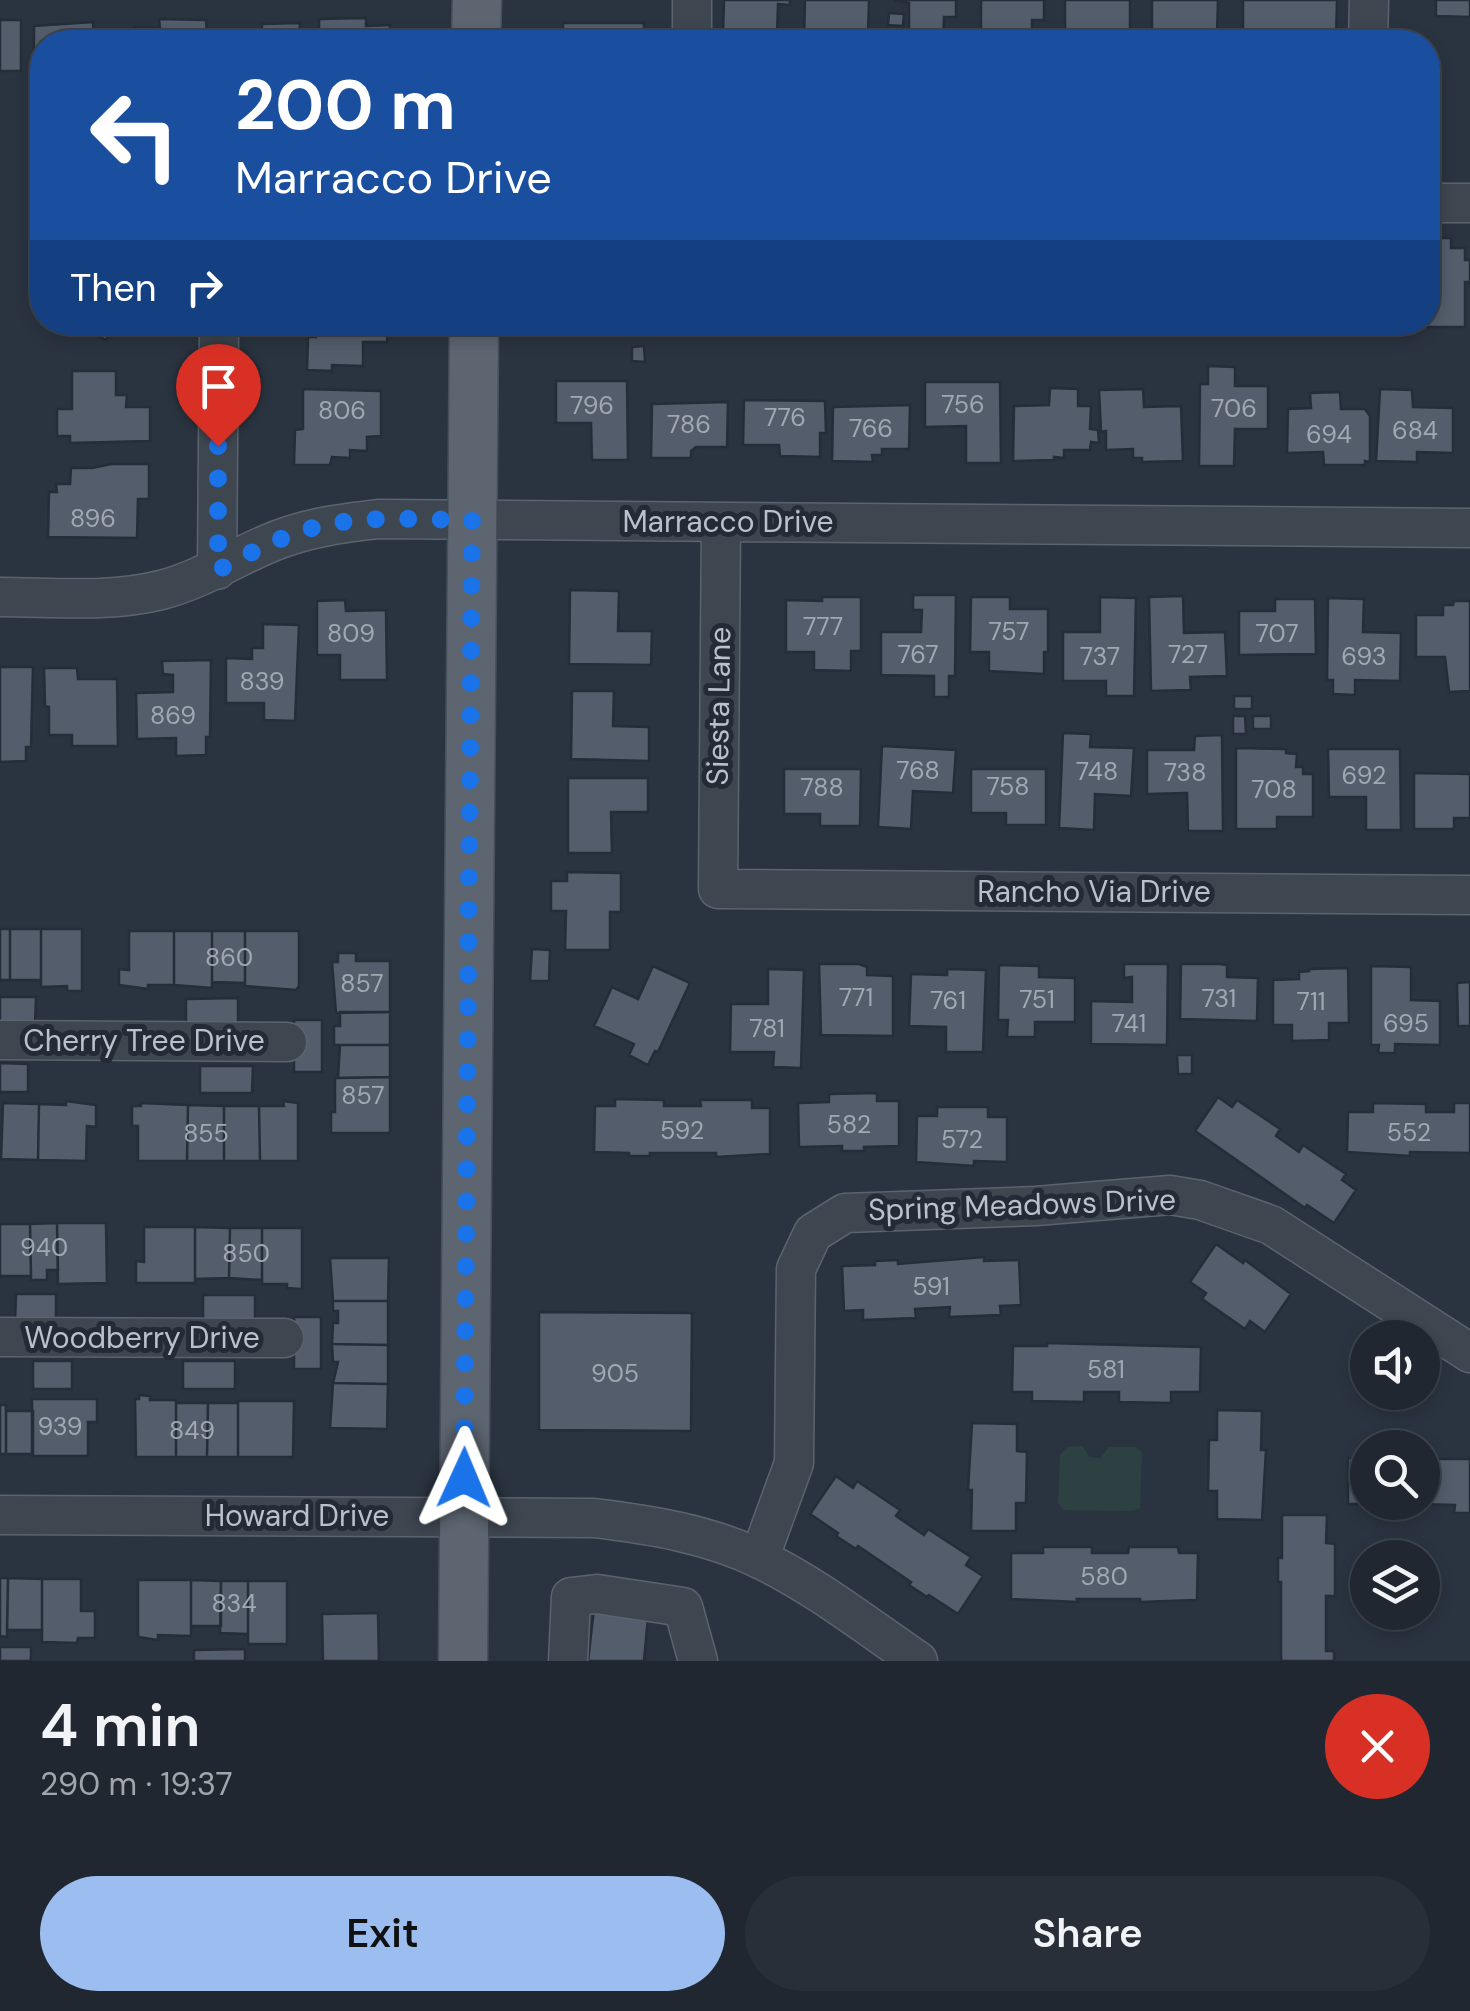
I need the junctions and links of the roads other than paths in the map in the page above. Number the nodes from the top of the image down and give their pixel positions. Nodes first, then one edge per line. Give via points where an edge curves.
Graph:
1 (476, 0) edge
2 (692, 0) edge
3 (1369, 0) edge
4 (476, 30) edge
5 (692, 30) edge
6 (1368, 30) edge
7 (1470, 202) edge
8 (1440, 203) edge
9 (219, 335) edge
10 (474, 335) edge
11 (472, 520) junction
12 (721, 522) junction
13 (1470, 528) edge
14 (218, 570) junction
15 (0, 597) edge
16 (718, 889) joint
17 (1470, 896) edge
18 (0, 1040) edge
19 (287, 1042) dead end
20 (0, 1337) edge
21 (284, 1338) dead end
22 (1470, 1354) edge
23 (0, 1515) edge
24 (464, 1517) junction
25 (759, 1559) junction
26 (463, 1661) edge
27 (568, 1661) edge
28 (698, 1661) edge
29 (918, 1661) edge

1 - 4 main road
2 - 5 street
3 - 6 street
7 - 8 street
9 - 14 street
10 - 11 main road
11 - 12 street, Marracco Drive
11 - 14 street, Marracco Drive via 325,525 278,539
11 - 24 main road
12 - 13 street, Marracco Drive
12 - 16 street, Siesta Lane
14 - 15 street, Marracco Drive via 115,597
16 - 17 street, Rancho Via Drive
18 - 19 street, Cherry Tree Drive
20 - 21 street, Woodberry Drive
22 - 25 street, Spring Meadows Drive via 1271,1225 1200,1200 1170,1195 845,1213 814,1232 796,1269 794,1462
23 - 24 street, Howard Drive
24 - 25 street, Howard Drive via 651,1525
24 - 26 main road
25 - 29 street, Howard Drive
27 - 28 street via 572,1597 597,1594 683,1607

